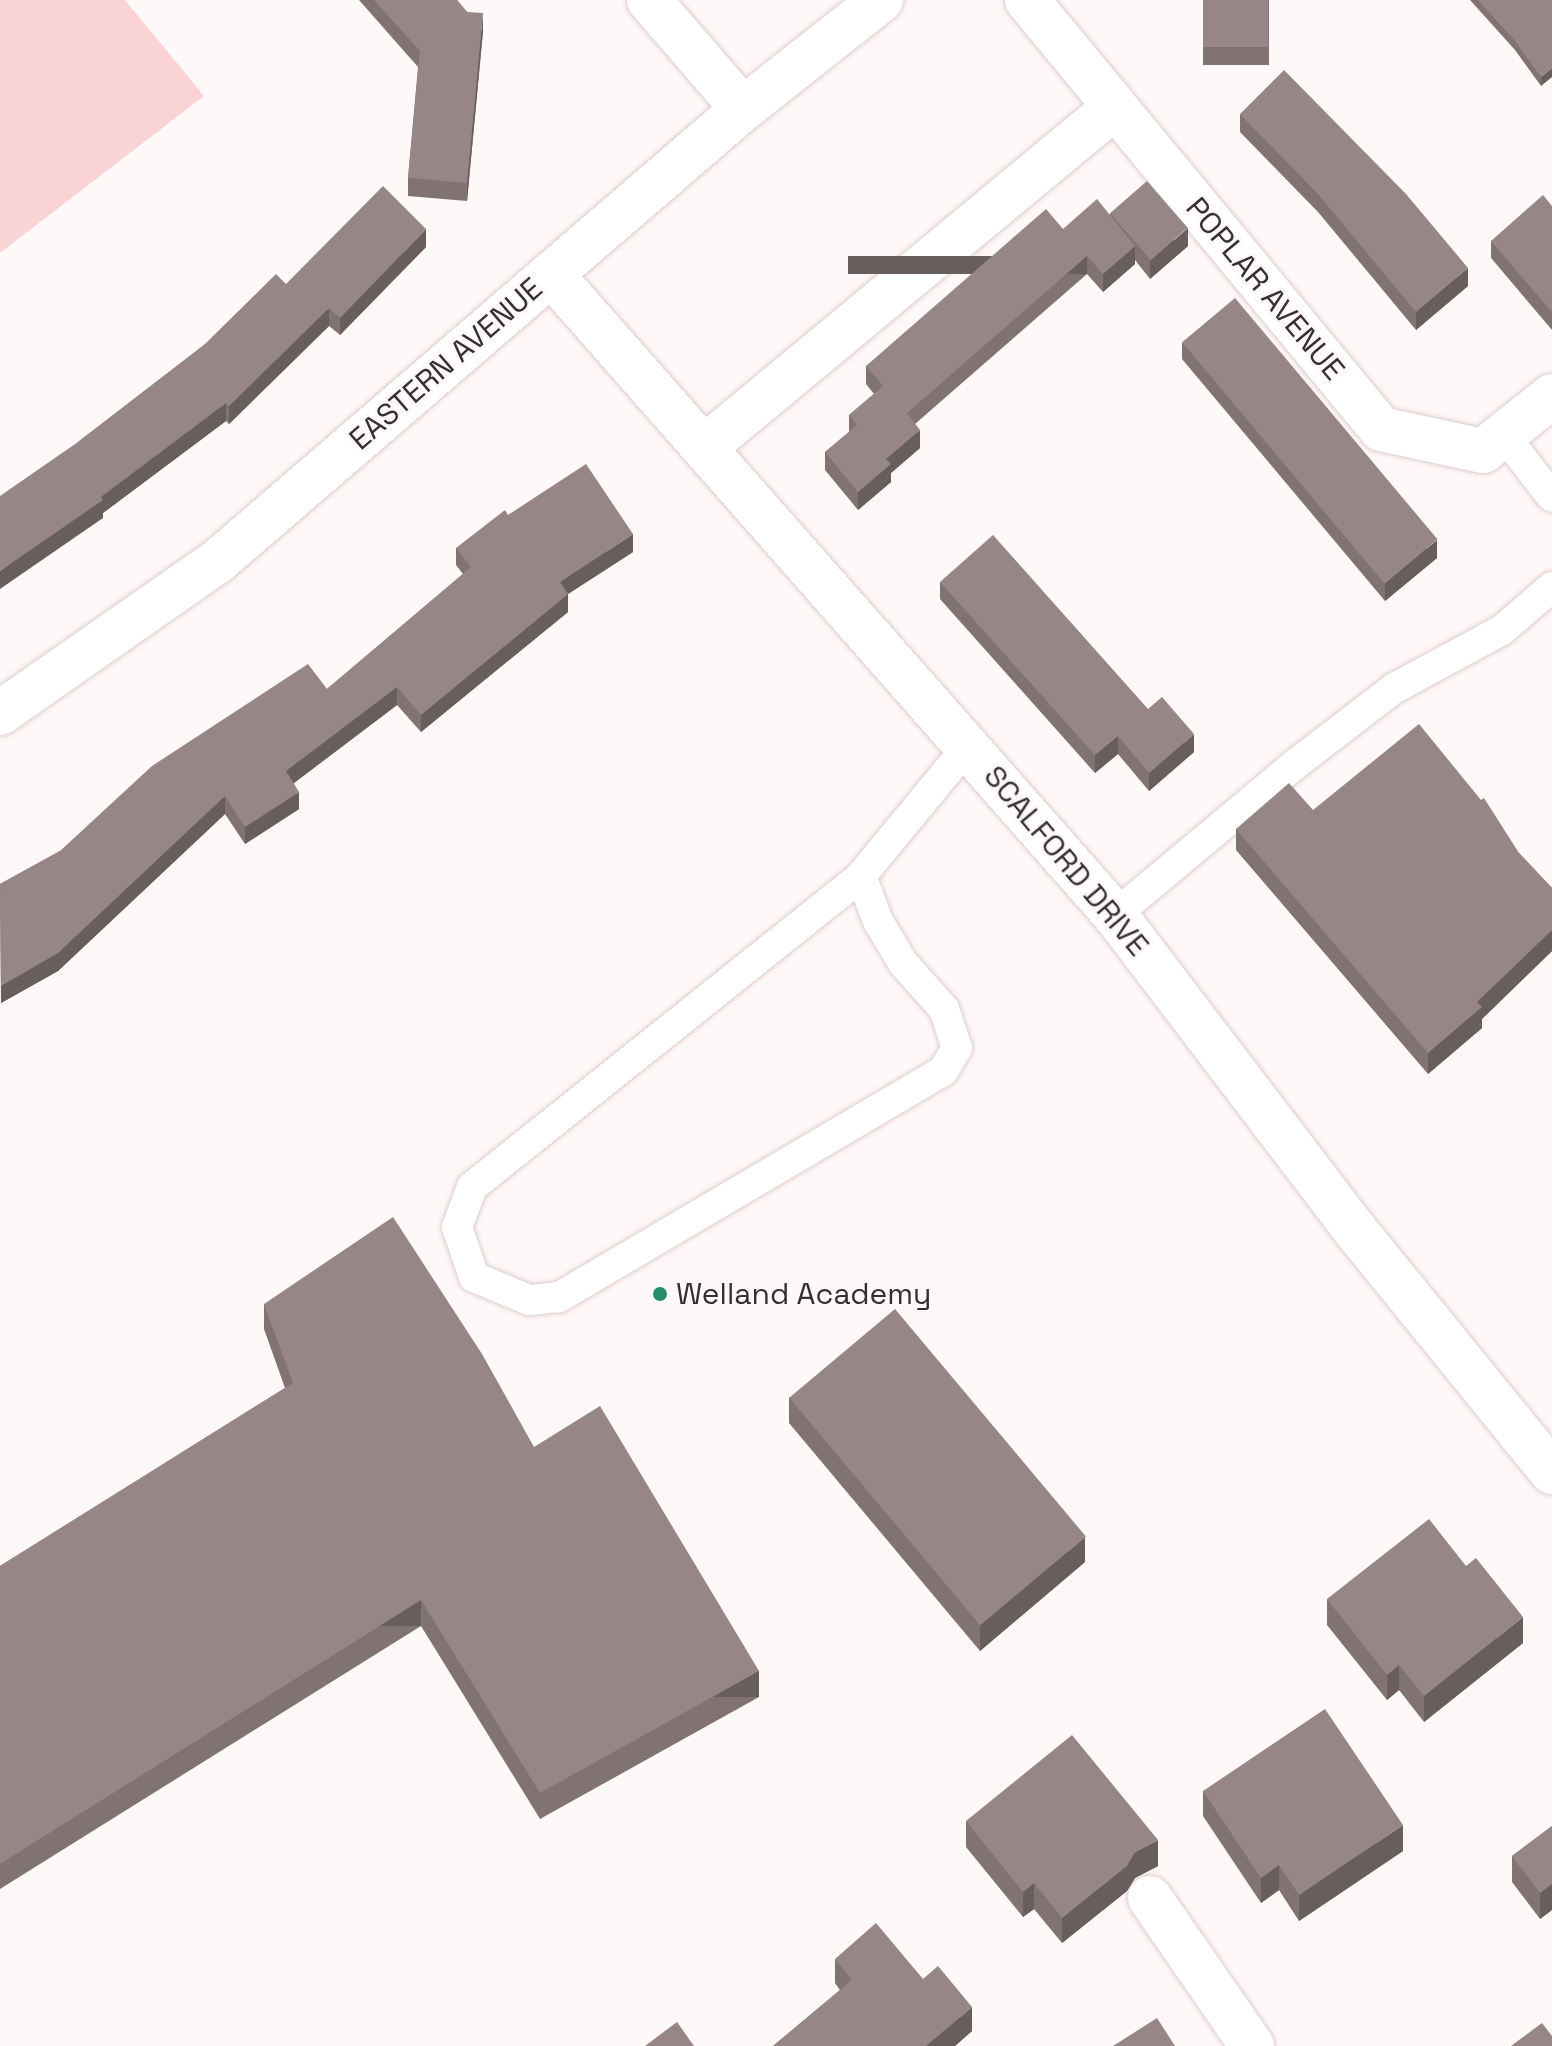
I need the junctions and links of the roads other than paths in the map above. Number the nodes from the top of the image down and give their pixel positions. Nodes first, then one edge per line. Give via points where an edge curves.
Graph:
1 (649, 0) edge
2 (881, 0) edge
3 (1027, 0) edge
4 (1115, 107) junction
5 (743, 109) junction
6 (551, 274) junction
7 (1552, 396) edge
8 (1504, 435) junction
9 (706, 446) junction
10 (1552, 497) edge
11 (1552, 587) edge
12 (0, 713) edge
13 (968, 746) junction
14 (861, 876) junction
15 (1115, 915) junction
16 (1552, 1472) edge
17 (1150, 1898) dead end
18 (1252, 2046) edge

1 - 5 street
2 - 5 street, EASTERN AVENUE
3 - 4 street, POPLAR AVENUE
4 - 8 street, POPLAR AVENUE via 1381,429 1483,451
4 - 9 street
5 - 6 street, EASTERN AVENUE
6 - 9 street, SCALFORD DRIVE
6 - 12 street, EASTERN AVENUE via 218,561
7 - 8 street, POPLAR AVENUE
8 - 10 lane
9 - 13 street, SCALFORD DRIVE
11 - 15 lane via 1502,630 1393,689
13 - 14 lane
13 - 15 street, SCALFORD DRIVE
14 - 14 lane via 878,921 903,963 944,1009 957,1048 943,1071 559,1297 529,1300 474,1277 457,1227 472,1187
15 - 16 street, SCALFORD DRIVE via 1355,1230
17 - 18 street

